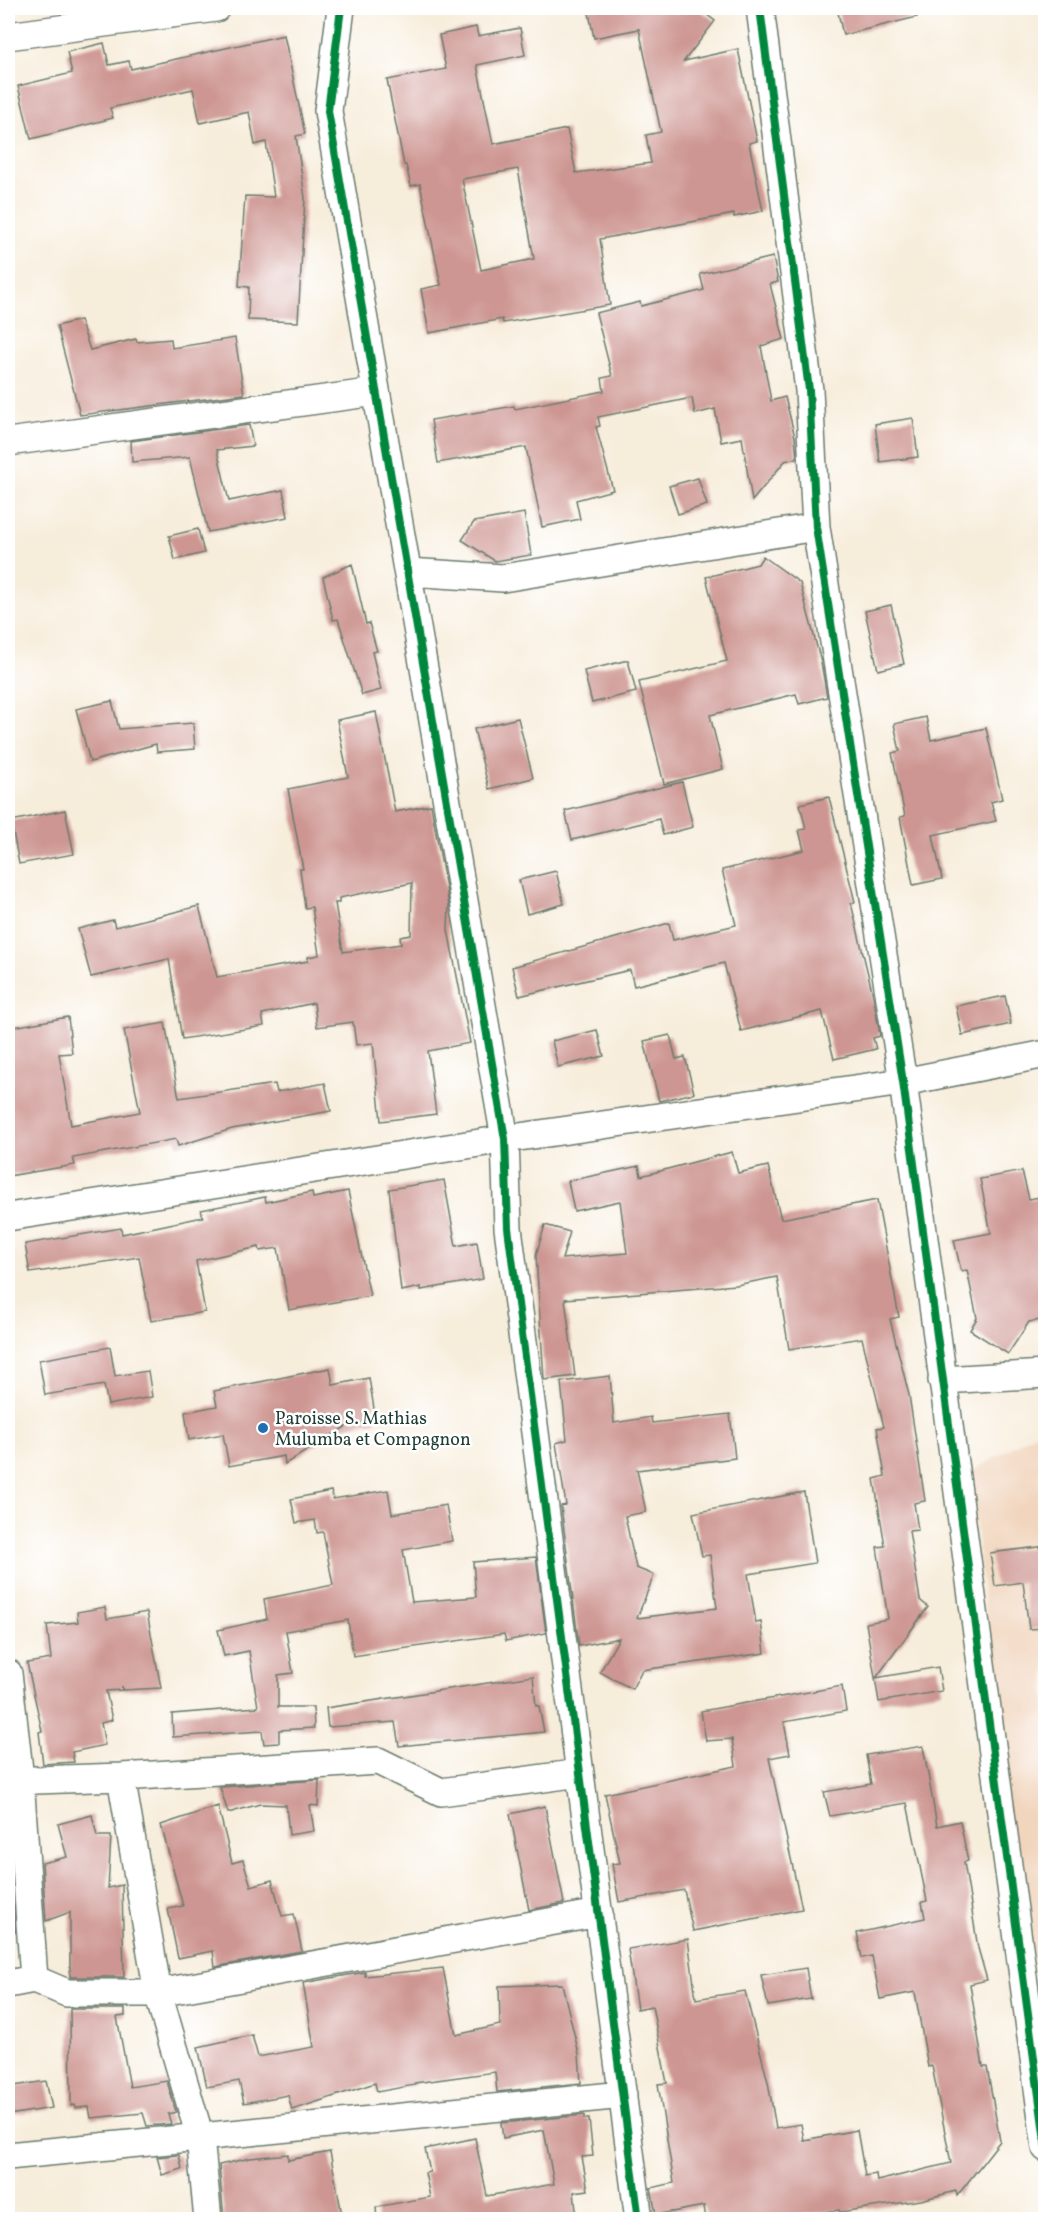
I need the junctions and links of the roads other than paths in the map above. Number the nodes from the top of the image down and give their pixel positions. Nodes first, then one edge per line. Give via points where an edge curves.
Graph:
1 (216, 8) edge
2 (341, 8) edge
3 (760, 8) edge
4 (8, 36) edge
5 (376, 392) junction
6 (8, 442) edge
7 (816, 527) junction
8 (408, 572) junction
9 (1046, 1054) edge
10 (903, 1082) junction
11 (506, 1139) junction
12 (8, 1217) edge
13 (1046, 1374) edge
14 (942, 1380) junction
15 (8, 1673) edge
16 (580, 1773) junction
17 (120, 1777) junction
18 (14, 1780) edge
19 (599, 1913) junction
20 (34, 1979) junction
21 (8, 1984) edge
22 (158, 1993) junction
23 (623, 2096) junction
24 (200, 2137) junction
25 (1046, 2148) edge
26 (8, 2156) edge
27 (208, 2220) edge
28 (639, 2220) edge

1 - 4 street
2 - 5 street via 328,111
3 - 7 street via 809,390
5 - 6 street
5 - 8 street
7 - 8 street via 503,578
7 - 10 street
8 - 11 street
9 - 10 street
10 - 11 street
10 - 14 street
11 - 12 street
11 - 16 street via 508,1228
13 - 14 street
14 - 25 street
15 - 18 street
16 - 17 street via 441,1792 378,1761
16 - 19 street
17 - 18 street
17 - 22 street
18 - 20 street
19 - 22 street
19 - 23 street
20 - 21 street
20 - 22 street via 66,1993
22 - 24 street
23 - 24 street
23 - 28 street
24 - 26 street
24 - 27 street

